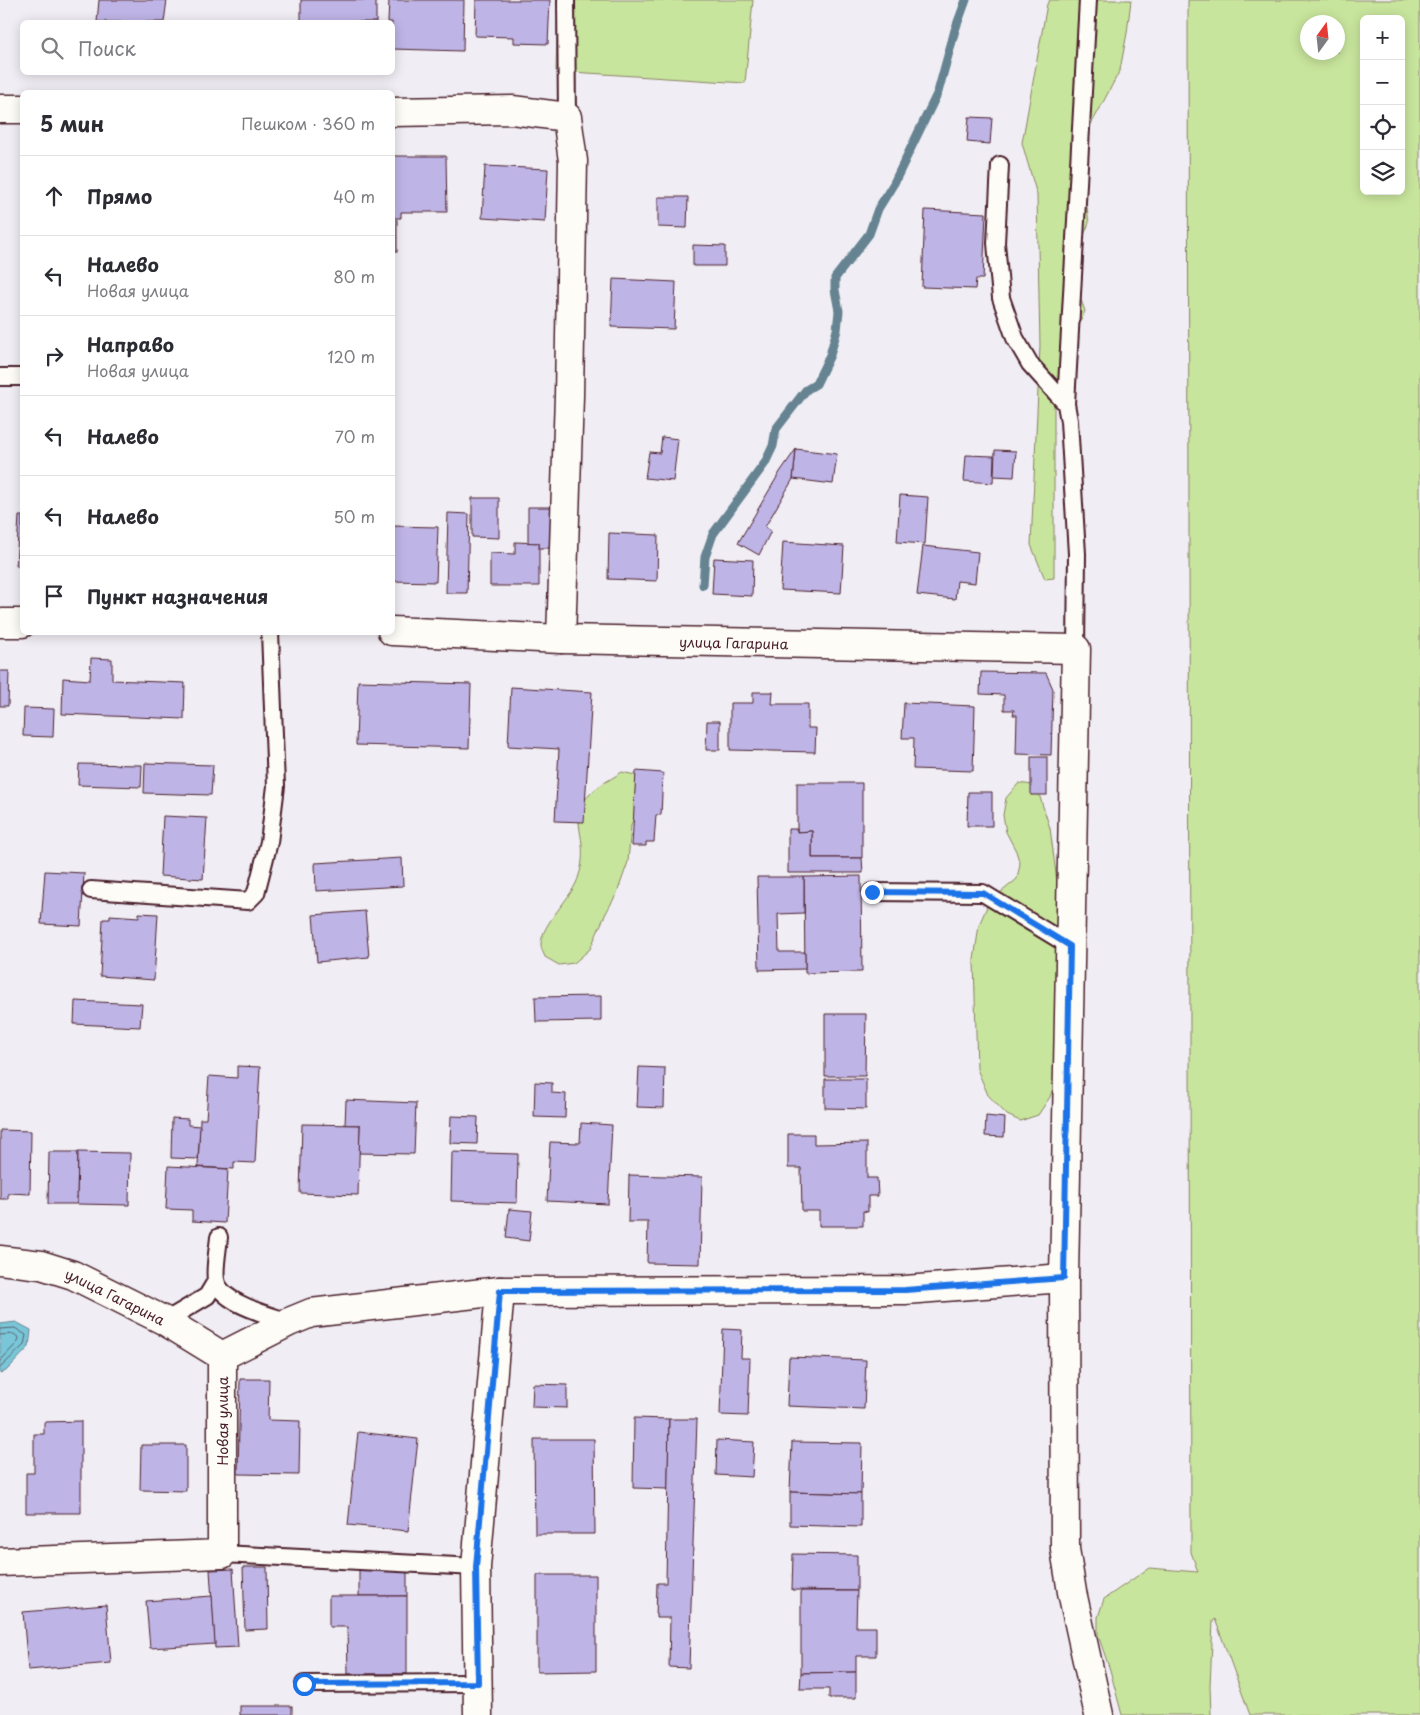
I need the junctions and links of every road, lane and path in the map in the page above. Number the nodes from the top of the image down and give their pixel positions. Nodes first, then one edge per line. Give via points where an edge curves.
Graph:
1 (566, 0) edge
2 (1088, 0) edge
3 (0, 109) edge
4 (20, 109) edge
5 (395, 112) edge
6 (568, 117) junction
7 (1000, 165) dead end
8 (0, 377) edge
9 (20, 377) edge
10 (1066, 404) junction
11 (0, 623) edge
12 (20, 624) edge
13 (395, 631) edge
14 (270, 635) edge
15 (561, 639) junction
16 (1076, 649) junction
17 (91, 890) dead end
18 (872, 892) dead end
19 (1070, 946) junction
20 (219, 1237) dead end
21 (0, 1260) edge
22 (1064, 1278) junction
23 (216, 1280) junction
24 (500, 1291) junction
25 (165, 1320) junction
26 (289, 1322) junction
27 (222, 1356) junction
28 (222, 1554) junction
29 (0, 1562) edge
30 (476, 1567) junction
31 (478, 1683) junction
32 (304, 1684) dead end
33 (478, 1715) edge
34 (1099, 1715) edge

1 - 6 lane
2 - 10 lane
3 - 4 street
5 - 6 street via 512,110
6 - 15 street via 573,160
7 - 10 lane via 996,243 1001,298 1015,338 1030,364
8 - 9 lane
10 - 16 lane via 1077,554
11 - 12 street
13 - 15 street, улица Гагарина
14 - 17 lane via 276,786 256,893 248,901
15 - 16 street, улица Гагарина
16 - 19 street
18 - 19 lane via 983,893
19 - 22 street
20 - 23 lane
21 - 25 street, улица Гагарина via 41,1265 73,1275
22 - 24 street, Новая улица via 905,1290
22 - 34 street via 1065,1549
23 - 25 lane via 207,1296
23 - 26 lane via 222,1292 238,1303
24 - 26 street, Новая улица via 310,1313
24 - 30 street
25 - 27 street, улица Гагарина
26 - 27 street, Новая улица
27 - 28 street, Новая улица
28 - 29 street
28 - 30 lane
30 - 31 street
31 - 32 lane
31 - 33 street

